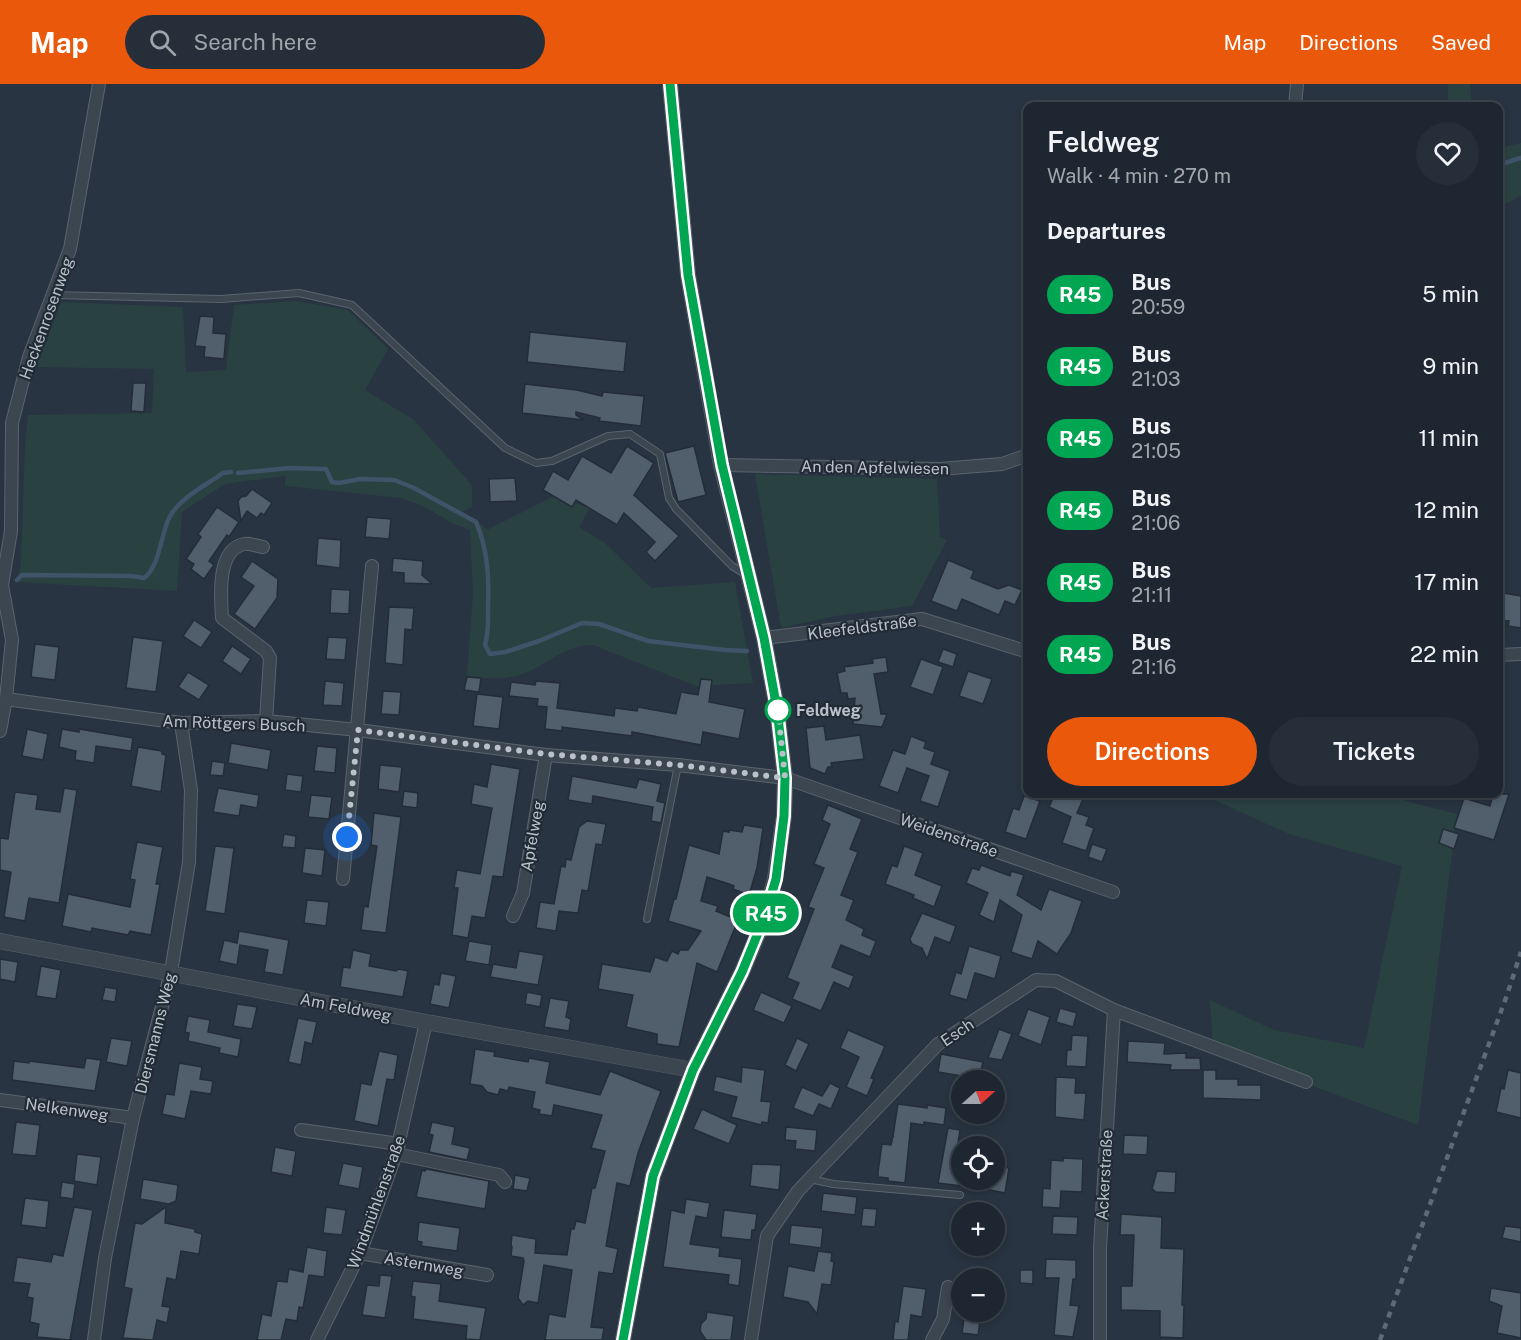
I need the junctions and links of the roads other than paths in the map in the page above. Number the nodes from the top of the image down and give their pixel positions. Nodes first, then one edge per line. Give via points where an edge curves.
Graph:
1 (99, 84) edge
2 (670, 84) edge
3 (1297, 84) edge
4 (1295, 102) edge
5 (53, 295) junction
6 (1023, 457) edge
7 (722, 465) junction
8 (263, 548) dead end
9 (372, 566) dead end
10 (748, 575) junction
11 (1, 585) edge
12 (764, 638) junction
13 (1023, 650) edge
14 (1521, 654) edge
15 (1503, 655) edge
16 (6, 699) junction
17 (266, 721) junction
18 (181, 723) junction
19 (358, 730) junction
20 (0, 731) edge
21 (546, 754) junction
22 (678, 765) junction
23 (785, 778) junction
24 (343, 879) dead end
25 (1113, 892) dead end
26 (513, 916) dead end
27 (647, 919) dead end
28 (0, 941) edge
29 (171, 972) junction
30 (1114, 1010) junction
31 (426, 1022) junction
32 (693, 1070) junction
33 (1306, 1082) dead end
34 (0, 1100) edge
35 (133, 1118) junction
36 (302, 1130) dead end
37 (398, 1149) junction
38 (809, 1179) junction
39 (505, 1182) dead end
40 (960, 1196) dead end
41 (360, 1253) junction
42 (487, 1275) dead end
43 (948, 1287) dead end
44 (94, 1340) edge
45 (317, 1340) edge
46 (623, 1340) edge
47 (751, 1340) edge
48 (932, 1340) edge
49 (1100, 1340) edge

1 - 5 street, Heckenrosenweg via 70,249
2 - 7 street via 688,275
3 - 4 street
5 - 10 lane via 221,299 299,293 352,305 505,448 536,464 552,461 608,436 630,434 660,454 669,498 676,509 732,566
5 - 11 street, Heckenrosenweg via 29,357 12,423 11,531
6 - 7 street, An den Apfelwiesen via 1002,464 940,469
7 - 10 street
8 - 17 street via 245,544 234,549 220,580 222,618 270,658
9 - 19 street
10 - 12 street
11 - 16 street, Heckenrosenweg via 12,640
12 - 13 street, Kleefeldstraße via 922,619
12 - 23 street
14 - 15 street
16 - 18 street, Am Röttgers Busch
16 - 20 street, Heckenrosenweg
17 - 18 street, Am Röttgers Busch
17 - 19 street, Am Röttgers Busch
18 - 29 street, Diersmanns Weg via 191,790 189,862
19 - 21 street, Am Röttgers Busch
19 - 24 street
21 - 22 street, Am Röttgers Busch
21 - 26 street, Apfelweg via 523,893
22 - 23 street, Am Röttgers Busch
22 - 27 lane
23 - 25 street, Weidenstraße
23 - 32 street via 780,857 765,916
28 - 29 street, Am Feldweg
29 - 31 street, Am Feldweg
29 - 35 street, Diersmanns Weg
30 - 33 street, Esch
30 - 38 street, Esch via 1056,981 1036,980 938,1044
30 - 49 street, Ackerstraße via 1100,1248
31 - 32 street, Am Feldweg
31 - 37 street, Windmühlenstraße
32 - 46 street via 653,1176
34 - 35 street, Nelkenweg
35 - 44 street, Diersmanns Weg via 105,1258
36 - 37 street
37 - 39 street via 499,1175
37 - 41 street, Windmühlenstraße
38 - 40 lane
38 - 47 street, Esch via 767,1236
41 - 42 street, Asternweg
41 - 45 street, Windmühlenstraße
43 - 48 street via 943,1319

